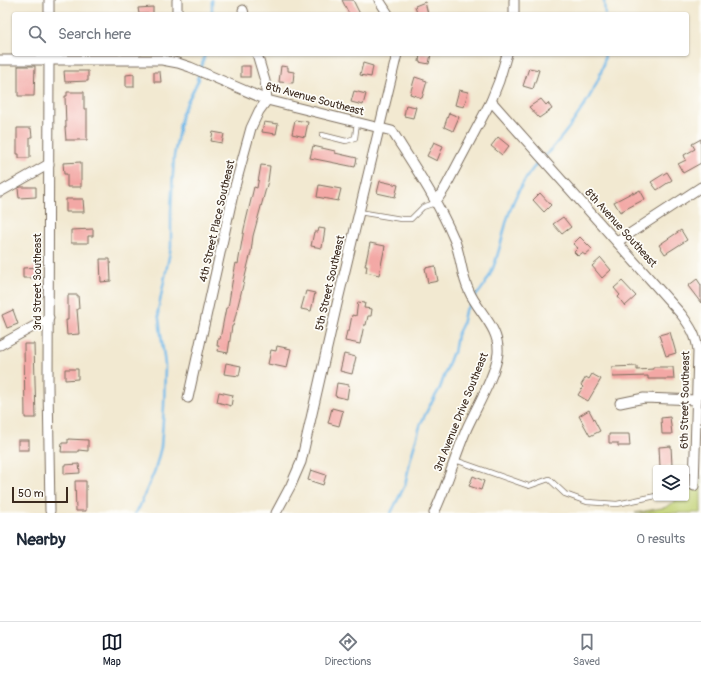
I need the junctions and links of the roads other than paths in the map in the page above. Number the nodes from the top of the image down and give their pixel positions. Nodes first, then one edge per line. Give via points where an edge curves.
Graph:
1 (48, 0) edge
2 (177, 0) edge
3 (380, 0) edge
4 (514, 0) edge
5 (48, 12) edge
6 (177, 12) edge
7 (387, 12) edge
8 (514, 12) edge
9 (258, 56) edge
10 (397, 56) edge
11 (506, 56) edge
12 (49, 57) edge
13 (178, 58) edge
14 (0, 60) edge
15 (267, 100) junction
16 (491, 101) junction
17 (357, 122) junction
18 (380, 128) junction
19 (322, 136) dead end
20 (49, 164) junction
21 (701, 187) edge
22 (0, 192) edge
23 (435, 202) junction
24 (359, 212) junction
25 (617, 242) junction
26 (49, 318) junction
27 (488, 320) joint
28 (699, 336) edge
29 (0, 345) edge
30 (188, 398) dead end
31 (697, 400) junction
32 (620, 403) dead end
33 (455, 460) junction
34 (698, 460) edge
35 (692, 486) dead end
36 (653, 497) edge
37 (50, 511) dead end
38 (276, 513) edge
39 (434, 513) edge

1 - 5 street
2 - 6 street
3 - 7 street
4 - 8 street
9 - 15 street via 265,81
10 - 18 street, 5th Street Southeast
11 - 16 street
12 - 13 street, 8th Avenue Southeast via 162,60
12 - 14 street, 8th Avenue Southeast
12 - 20 street, 3rd Street Southeast
13 - 15 street, 8th Avenue Southeast
15 - 17 street, 8th Avenue Southeast
15 - 30 street, 4th Street Place Southeast via 251,128 234,190
16 - 23 street via 446,188
16 - 25 street, 8th Avenue Southeast
17 - 18 street, 8th Avenue Southeast
17 - 19 lane via 355,138 346,141
18 - 23 street, 8th Avenue Southeast via 392,131
18 - 24 street, 5th Street Southeast
20 - 22 street
20 - 26 street, 3rd Street Southeast
21 - 25 street
23 - 24 lane via 423,207 411,219
23 - 27 street, 8th Avenue Southeast via 454,240 472,298
24 - 38 street, 5th Street Southeast via 301,462
25 - 28 street, 8th Avenue Southeast
26 - 29 street
26 - 37 street, 3rd Street Southeast
27 - 33 street, 3rd Avenue Drive Southeast via 496,336 498,352 494,368
28 - 31 street, 6th Street Southeast
31 - 32 street via 644,398
31 - 34 street, 6th Street Southeast
33 - 36 lane via 529,486 549,479 565,494 587,502 617,504
33 - 39 street, 3rd Avenue Drive Southeast
34 - 35 street, 6th Street Southeast

